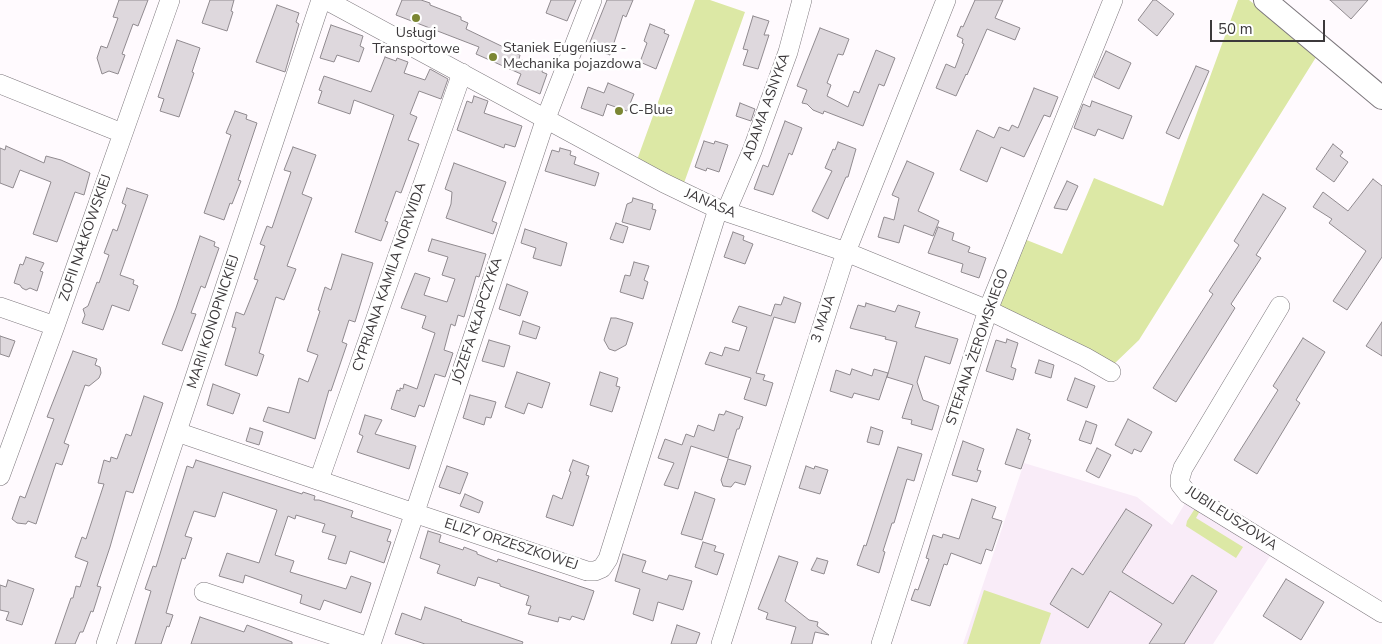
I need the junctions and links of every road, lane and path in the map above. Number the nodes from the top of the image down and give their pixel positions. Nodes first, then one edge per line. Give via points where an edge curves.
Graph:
1 (170, 0) edge
2 (321, 0) edge
3 (326, 0) edge
4 (592, 0) edge
5 (802, 0) edge
6 (946, 0) edge
7 (1113, 0) edge
8 (1265, 0) edge
9 (462, 73) junction
10 (0, 84) edge
11 (1382, 98) edge
12 (546, 118) junction
13 (122, 133) junction
14 (722, 211) junction
15 (846, 252) junction
16 (1280, 306) dead end
17 (0, 307) edge
18 (988, 310) junction
19 (55, 326) junction
20 (1111, 372) dead end
21 (177, 432) junction
22 (0, 476) edge
23 (318, 480) junction
24 (414, 514) junction
25 (204, 592) dead end
26 (1382, 613) edge
27 (106, 644) edge
28 (360, 644) edge
29 (371, 644) edge
30 (721, 644) edge
31 (881, 644) edge

1 - 13 street, ZOFII NAŁKOWSKIEJ
2 - 21 street, MARII KONOPNICKIEJ
3 - 9 street, JANASA
4 - 12 street, JÓZEFA KŁAPCZYKA
5 - 14 street, ADAMA ASNYKA via 788,52 752,151
6 - 15 street, 3 MAJA
7 - 18 street, STEFANA ŻEROMSKIEGO
8 - 11 street
9 - 12 street, JANASA
9 - 23 street, CYPRIANA KAMILA NORWIDA
10 - 13 street
12 - 14 street, JANASA
12 - 24 street, JÓZEFA KŁAPCZYKA
13 - 19 street, ZOFII NAŁKOWSKIEJ
14 - 15 street, JANASA
14 - 24 street, ELIZY ORZESZKOWEJ via 608,559 602,568 587,570
15 - 18 street, JANASA
15 - 30 street, 3 MAJA
16 - 26 street, JUBILEUSZOWA via 1183,468 1180,484 1188,494
17 - 19 street
18 - 20 street, JANASA
18 - 31 street, STEFANA ŻEROMSKIEGO
19 - 22 street, ZOFII NAŁKOWSKIEJ
21 - 23 street, ELIZY ORZESZKOWEJ
21 - 27 street, MARII KONOPNICKIEJ
23 - 24 street, ELIZY ORZESZKOWEJ
24 - 29 street, JÓZEFA KŁAPCZYKA
25 - 28 street

